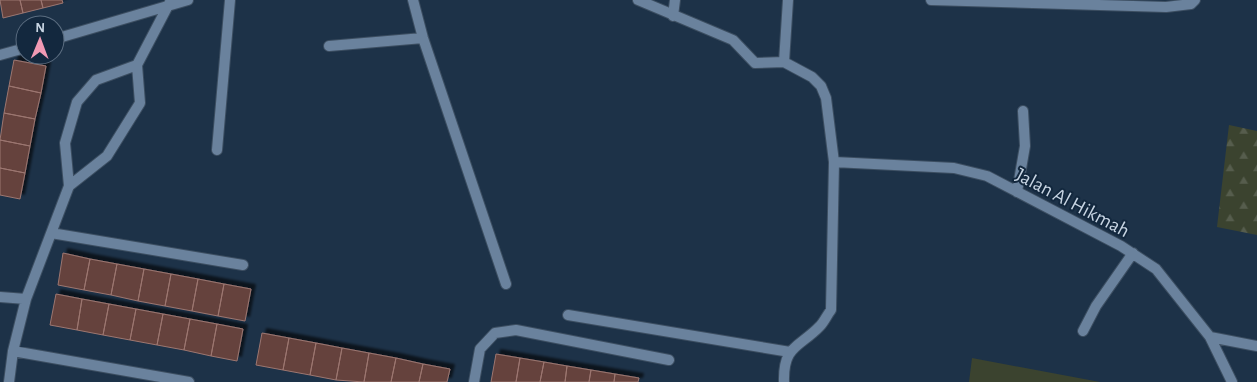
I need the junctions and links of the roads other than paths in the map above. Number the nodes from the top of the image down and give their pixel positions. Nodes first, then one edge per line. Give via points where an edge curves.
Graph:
1 (188, 0) edge
2 (230, 0) edge
3 (413, 0) edge
4 (638, 0) edge
5 (675, 0) edge
6 (788, 0) edge
7 (931, 0) edge
8 (1195, 0) edge
9 (170, 3) edge
10 (673, 16) junction
11 (65, 36) edge
12 (423, 38) junction
13 (329, 46) dead end
14 (15, 51) edge
15 (0, 55) edge
16 (784, 62) junction
17 (137, 65) junction
18 (1023, 111) dead end
19 (217, 150) dead end
20 (834, 162) junction
21 (69, 186) junction
22 (1017, 192) junction
23 (51, 233) junction
24 (1133, 254) junction
25 (243, 265) dead end
26 (506, 284) dead end
27 (0, 297) edge
28 (26, 299) junction
29 (568, 315) dead end
30 (1083, 331) dead end
31 (1210, 337) junction
32 (1257, 346) edge
33 (13, 351) junction
34 (790, 352) junction
35 (669, 360) dead end
36 (9, 382) edge
37 (189, 382) edge
38 (474, 382) edge
39 (784, 382) edge
40 (1232, 382) edge

1 - 9 street
2 - 19 street
3 - 12 street
4 - 10 street
5 - 10 street
6 - 16 street
7 - 8 street via 1166,7 1191,4
9 - 11 street
9 - 17 street
10 - 16 street via 733,40 755,63
12 - 13 street
12 - 26 street
14 - 15 street
16 - 20 street via 812,76 826,98
17 - 21 street via 140,103 107,156
17 - 21 street via 96,80 77,102 65,143
18 - 22 street via 1025,146
20 - 22 street, Jalan Al Hikmah via 954,168 986,176
20 - 34 street via 831,310 819,327
21 - 23 street
22 - 24 street, Jalan Al Hikmah
23 - 25 street
23 - 28 street
24 - 30 street via 1096,306
24 - 31 street, Jalan Al Hikmah via 1156,269
27 - 28 street
28 - 33 street
29 - 34 street
31 - 32 street
31 - 40 street, Jalan Al Hikmah
33 - 36 street
33 - 37 street
34 - 39 street via 784,368
35 - 38 street via 516,330 495,333 480,349

